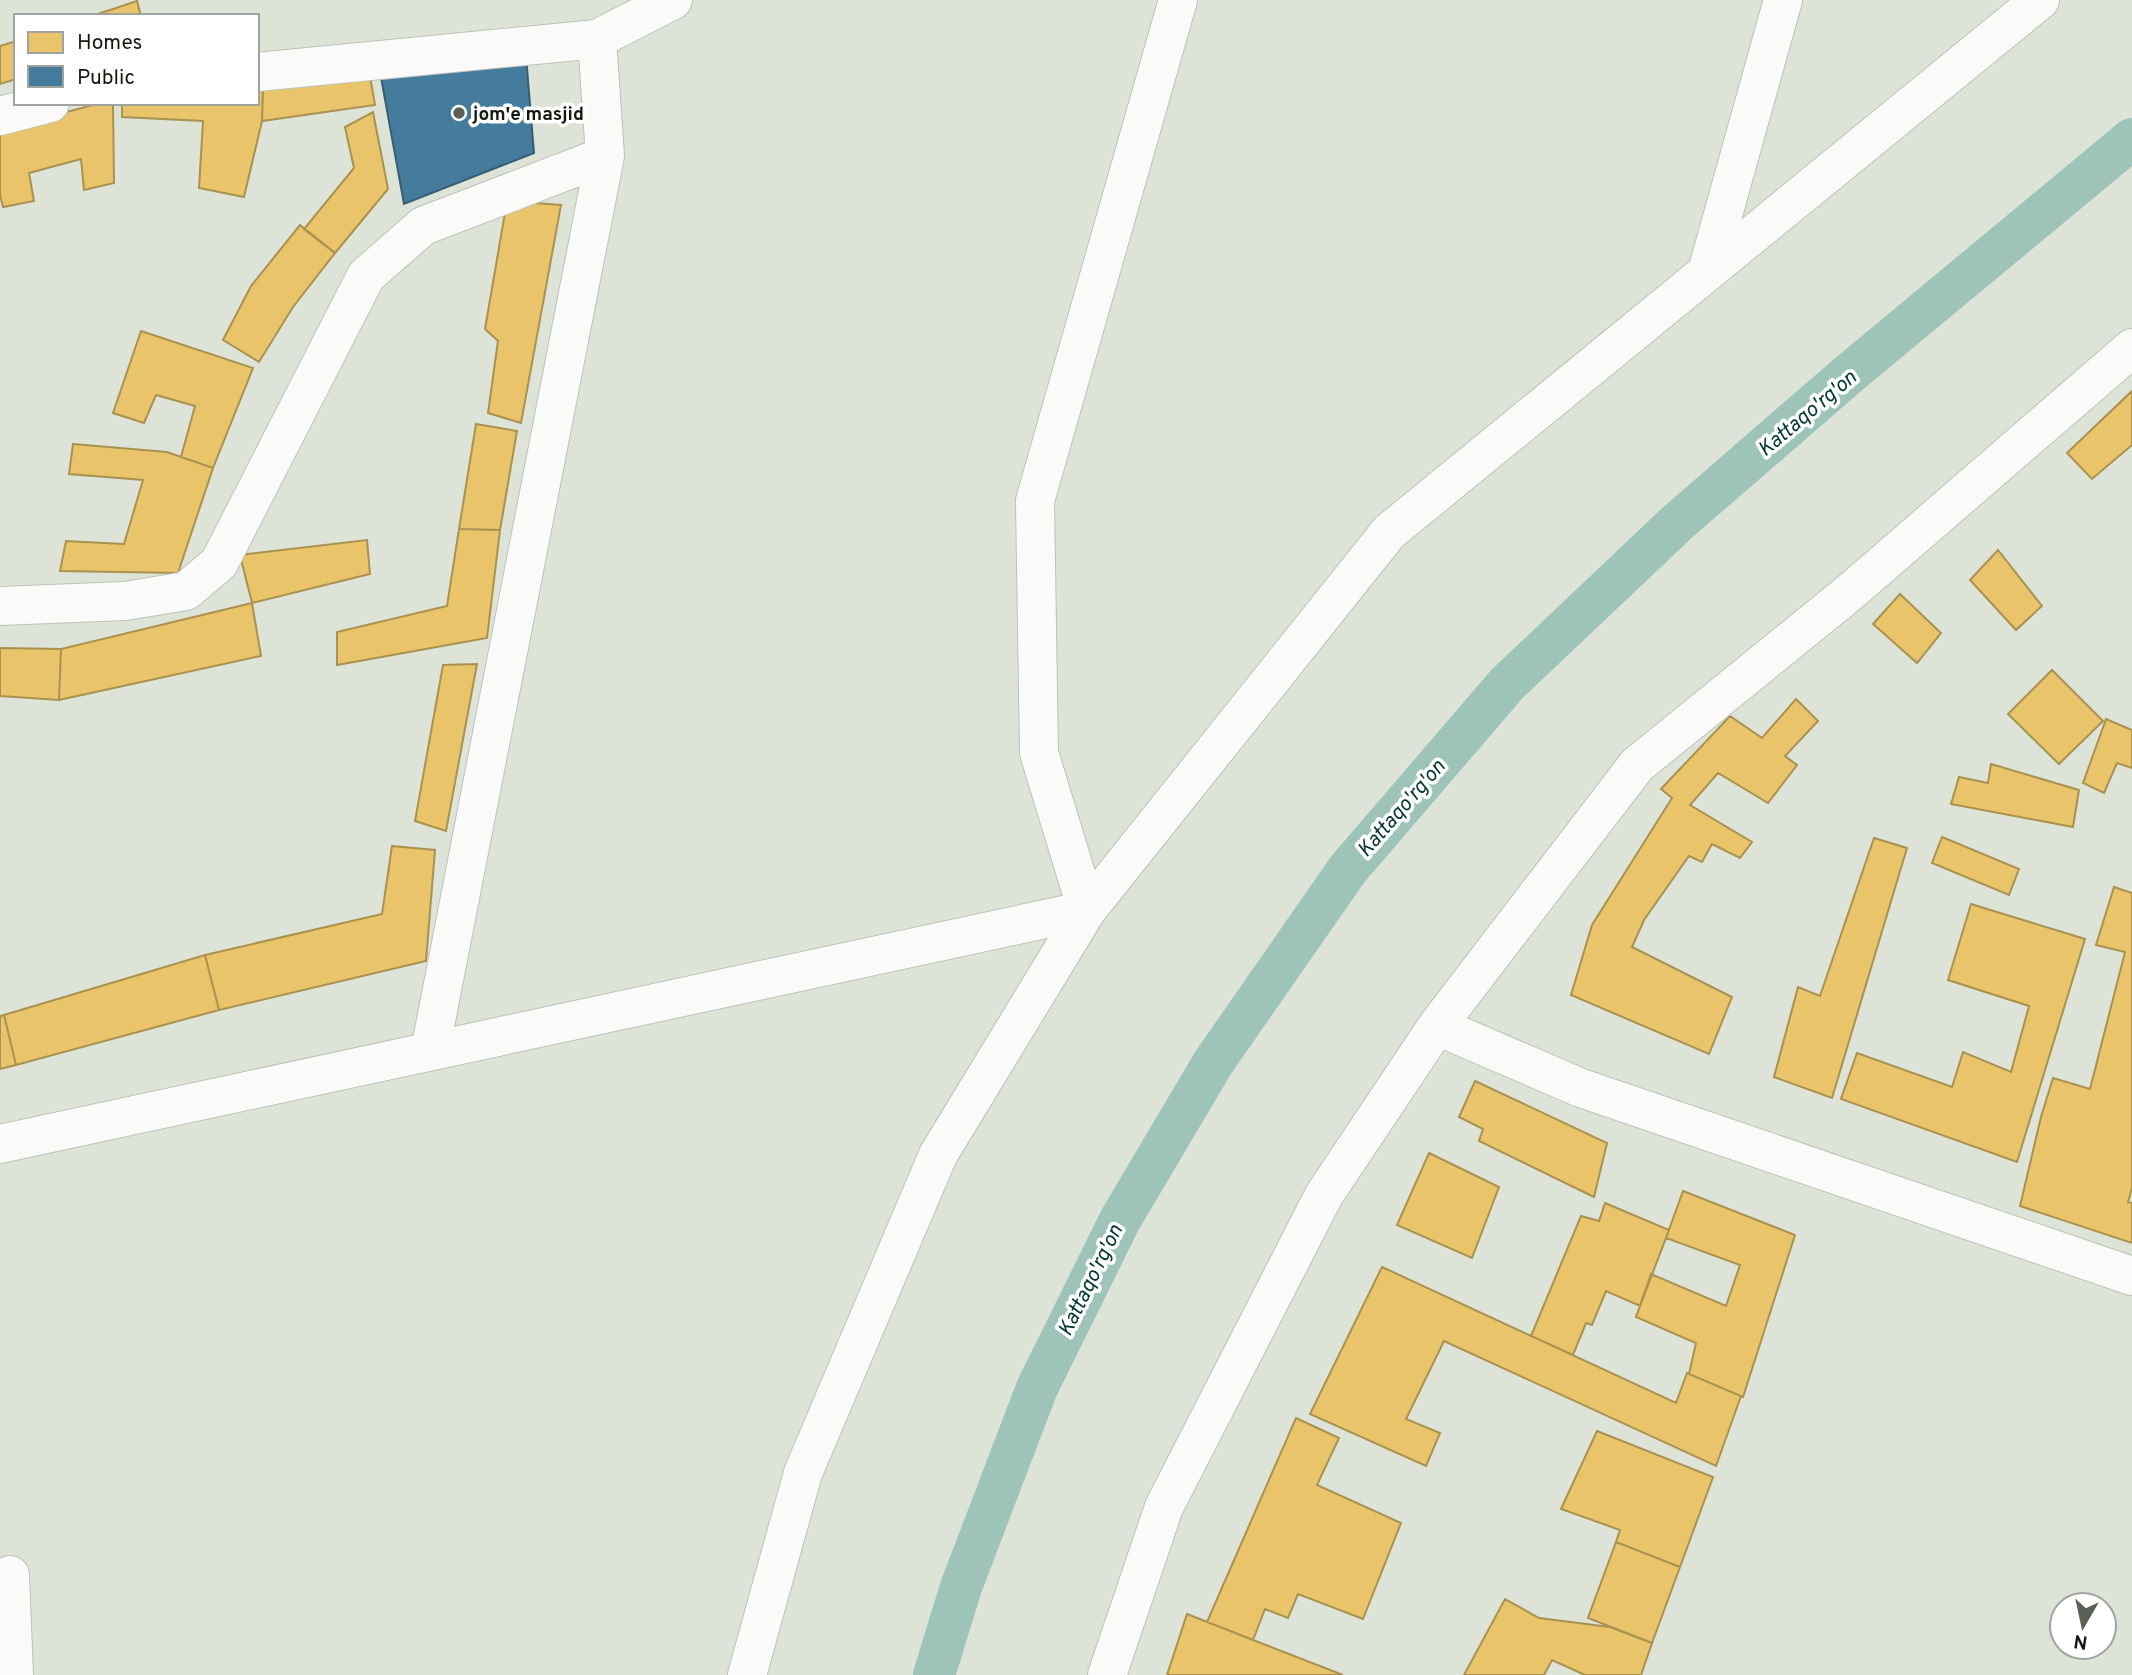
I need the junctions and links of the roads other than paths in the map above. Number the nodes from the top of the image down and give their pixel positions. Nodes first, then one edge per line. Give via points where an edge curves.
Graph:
1 (673, 0) edge
2 (1178, 0) edge
3 (1783, 0) edge
4 (2040, 0) edge
5 (597, 39) junction
6 (259, 72) edge
7 (42, 105) edge
8 (0, 116) edge
9 (605, 156) junction
10 (1707, 272) junction
11 (2132, 348) edge
12 (0, 606) edge
13 (1087, 910) junction
14 (1437, 1026) junction
15 (430, 1051) junction
16 (0, 1144) edge
17 (2132, 1276) edge
18 (10, 1575) dead end
19 (14, 1675) edge
20 (747, 1675) edge
21 (1107, 1675) edge

1 - 5 street
2 - 13 street via 1035,501 1039,753
3 - 10 street
4 - 10 street
5 - 6 street
5 - 9 street
7 - 8 street
9 - 12 street via 423,226 366,276 219,563 186,591 125,601
9 - 15 street
10 - 13 street via 1389,532
11 - 14 street via 1849,593 1637,765
13 - 15 street
13 - 20 street via 938,1155 803,1473
14 - 17 street via 1581,1088
14 - 21 street via 1324,1195 1164,1507
15 - 16 street
18 - 19 street

